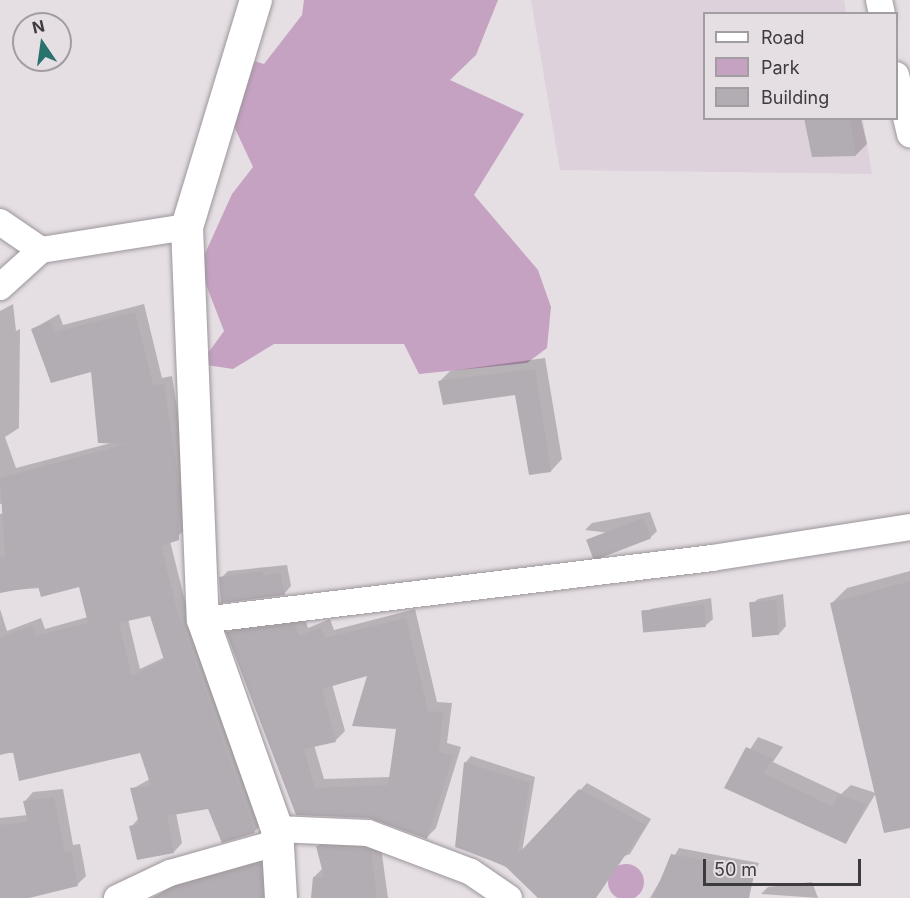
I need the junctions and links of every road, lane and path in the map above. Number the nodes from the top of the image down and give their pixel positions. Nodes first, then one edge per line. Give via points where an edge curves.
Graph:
1 (256, 0) edge
2 (898, 80) edge
3 (910, 134) edge
4 (0, 222) edge
5 (187, 227) junction
6 (41, 250) junction
7 (0, 287) edge
8 (910, 526) edge
9 (203, 620) junction
10 (277, 836) junction
11 (117, 898) edge
12 (281, 898) edge
13 (509, 898) edge

1 - 5 street
2 - 3 street
4 - 6 street
5 - 6 street
5 - 9 street
6 - 7 street
8 - 9 street via 712,558
9 - 10 street
10 - 11 street via 170,873
10 - 12 street
10 - 13 street via 368,833 471,872

